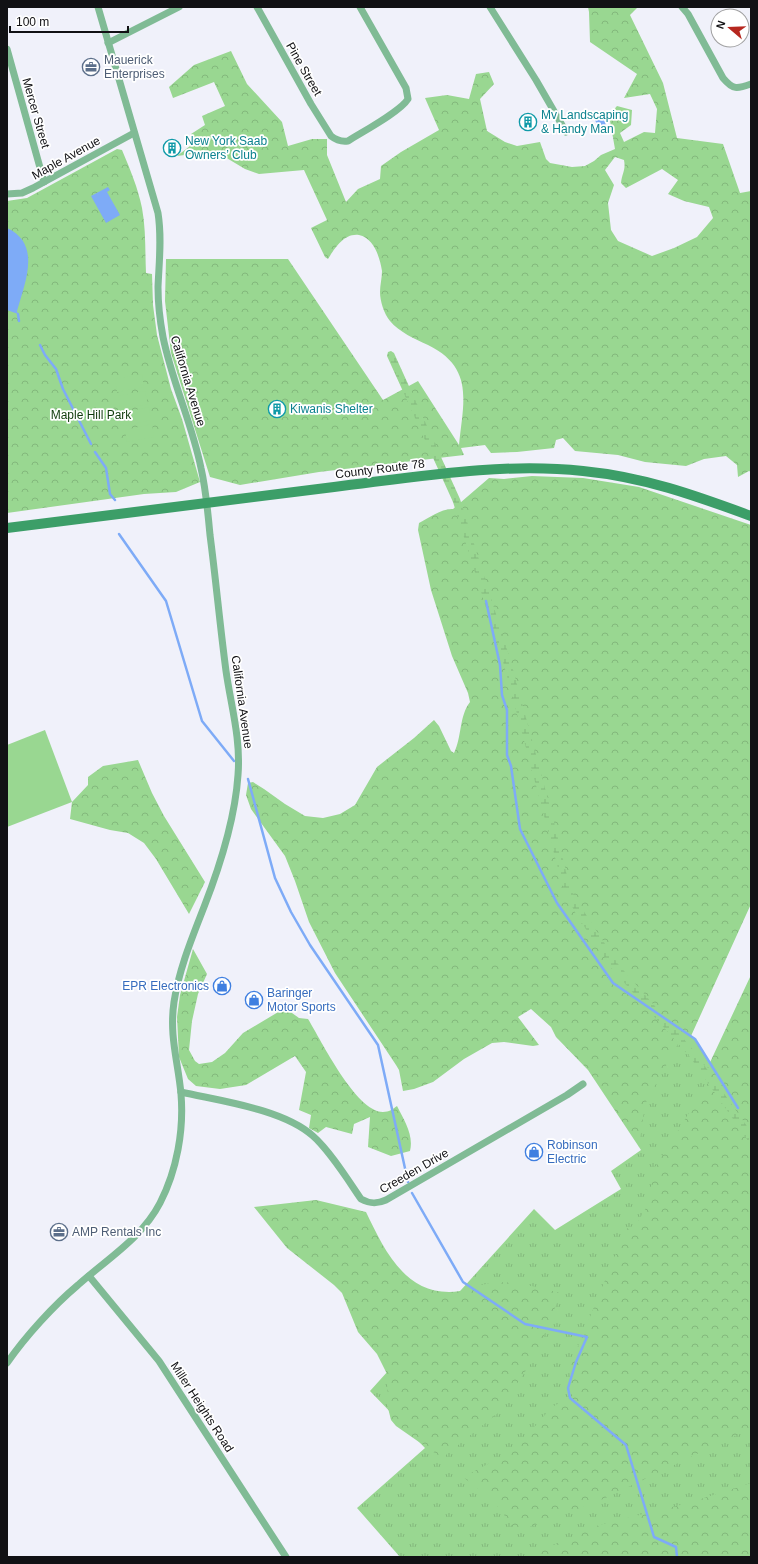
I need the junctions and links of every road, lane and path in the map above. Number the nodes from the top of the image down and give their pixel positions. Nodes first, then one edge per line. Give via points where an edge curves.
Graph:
1 (98, 7) edge
2 (179, 7) edge
3 (257, 7) edge
4 (360, 7) edge
5 (490, 7) edge
6 (682, 7) edge
7 (108, 43) junction
8 (7, 49) edge
9 (751, 84) edge
10 (566, 132) dead end
11 (134, 133) junction
12 (44, 182) junction
13 (7, 194) edge
14 (207, 503) junction
15 (751, 516) edge
16 (7, 528) edge
17 (583, 1084) dead end
18 (181, 1092) junction
19 (89, 1276) junction
20 (7, 1363) edge
21 (286, 1557) edge

1 - 7 street, California Avenue
2 - 7 street
3 - 4 street, Pine Street via 331,136 336,140 348,141 394,112 408,99 406,88
5 - 10 street
6 - 9 street via 729,85 737,88
7 - 11 street, California Avenue
8 - 12 street, Mercer Street
11 - 12 street, Maple Avenue
11 - 14 street, California Avenue via 160,223 158,291 164,343 196,447
12 - 13 street, Maple Avenue via 22,193
14 - 15 street, County Route 78 via 474,471 549,469 583,471 661,484
14 - 16 street, County Route 78
14 - 18 street, California Avenue via 226,672 238,736 239,766 236,796 222,852 184,960 174,1001 173,1044
17 - 18 street, Creeden Drive via 378,1203 361,1199 320,1143 300,1126 266,1112
18 - 19 street, California Avenue via 182,1111 178,1144 172,1172 162,1199 148,1224
19 - 20 street, California Avenue via 56,1306
19 - 21 street, Miller Heights Road via 159,1361

